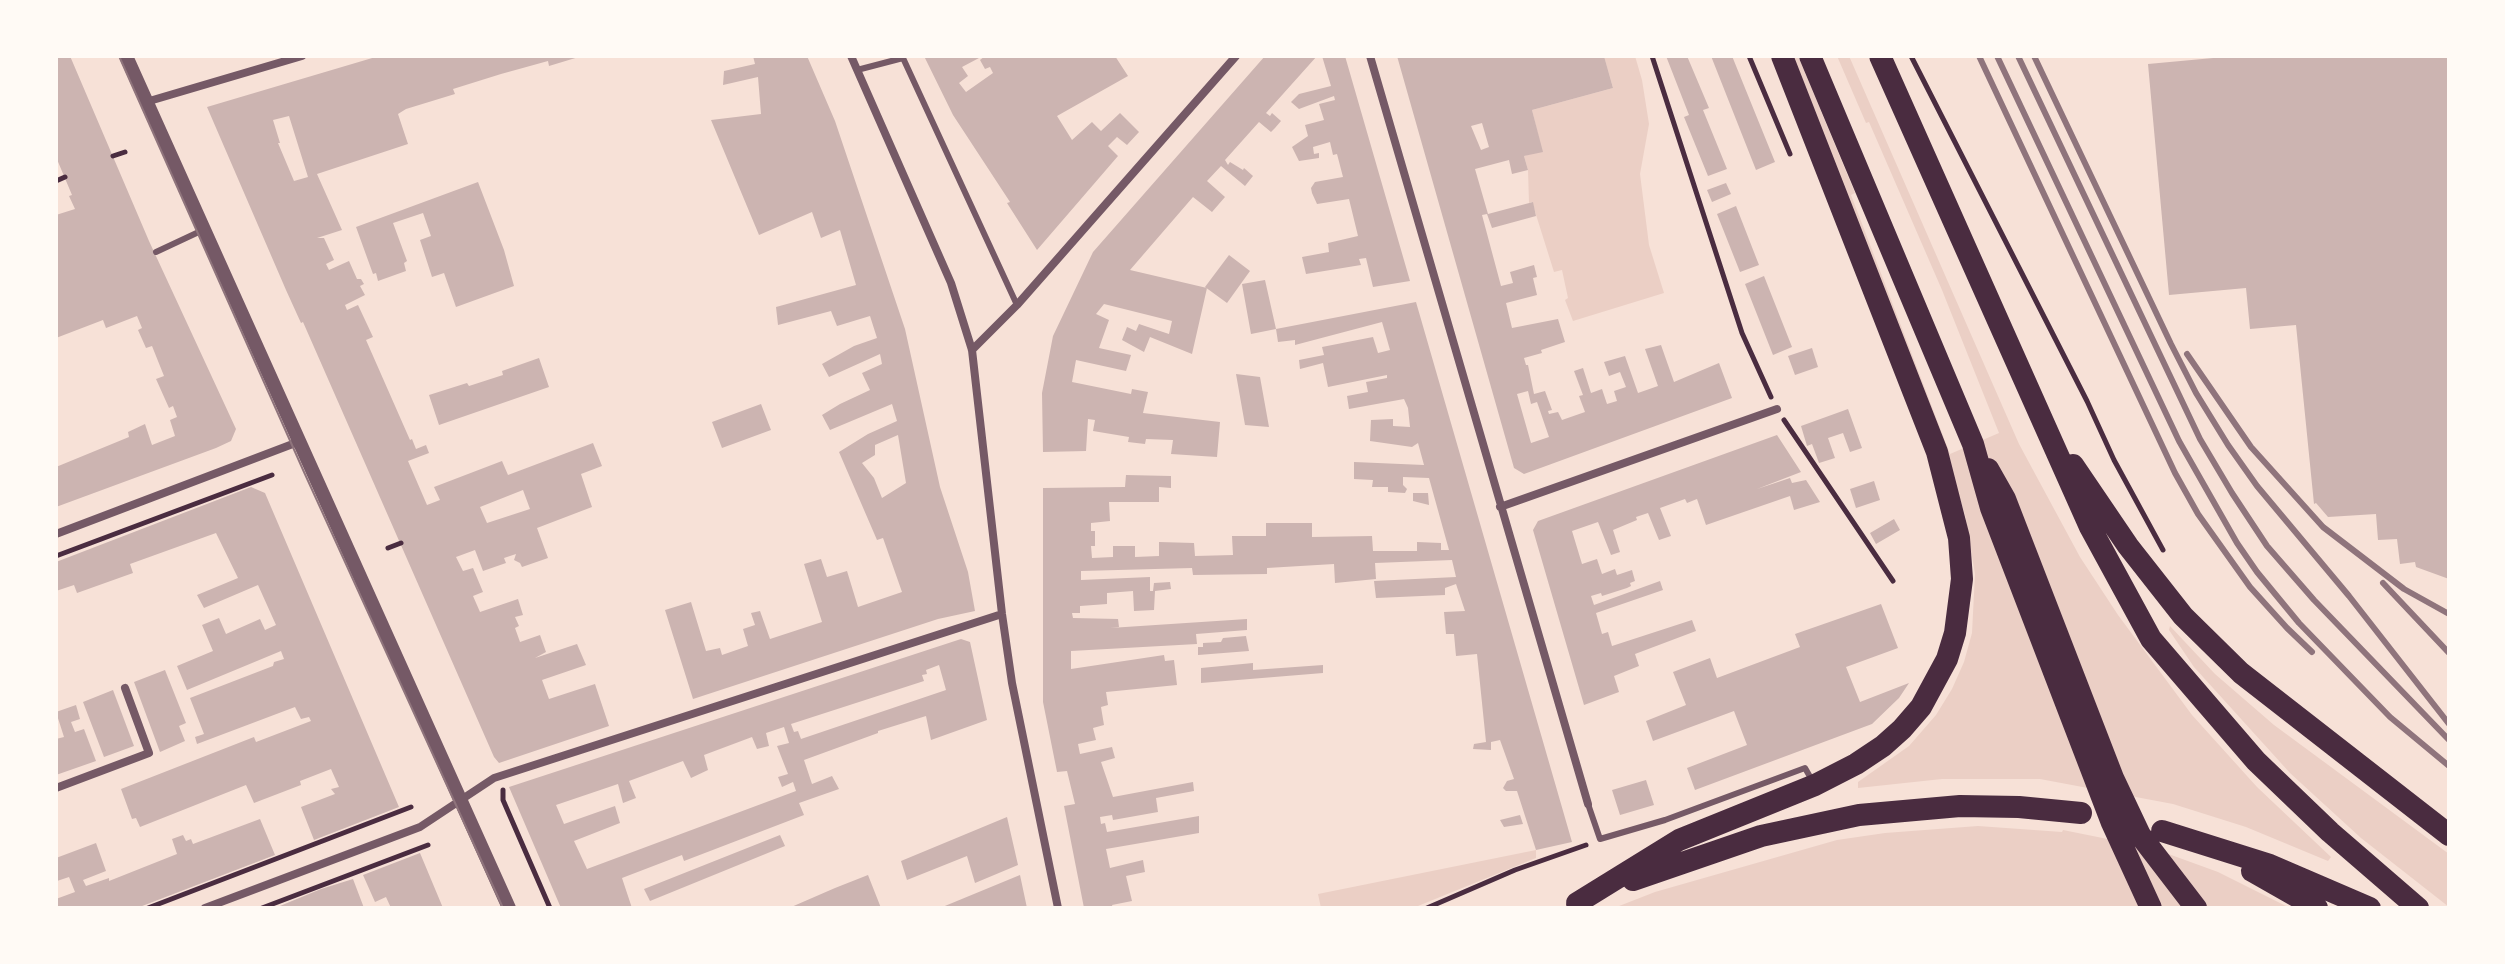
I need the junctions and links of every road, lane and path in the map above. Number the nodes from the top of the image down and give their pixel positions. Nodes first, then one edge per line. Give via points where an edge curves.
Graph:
1 (126, 56) edge
2 (302, 56) edge
3 (851, 56) edge
4 (1236, 56) edge
5 (1370, 56) edge
6 (1652, 56) edge
7 (1749, 56) edge
8 (1782, 56) edge
9 (1810, 56) edge
10 (1880, 56) edge
11 (1911, 56) edge
12 (857, 70) junction
13 (146, 102) junction
14 (125, 152) dead end
15 (1790, 154) dead end
16 (113, 156) dead end
17 (65, 177) dead end
18 (56, 181) edge
19 (203, 230) junction
20 (156, 252) dead end
21 (1017, 305) junction
22 (972, 350) junction
23 (1777, 409) junction
24 (2041, 417) junction
25 (298, 442) junction
26 (1973, 444) junction
27 (272, 475) dead end
28 (1500, 507) junction
29 (56, 534) edge
30 (401, 543) dead end
31 (388, 548) dead end
32 (2166, 555) dead end
33 (56, 556) edge
34 (1893, 581) dead end
35 (1002, 614) junction
36 (125, 688) dead end
37 (497, 777) junction
38 (1815, 785) junction
39 (56, 788) edge
40 (461, 801) junction
41 (1588, 804) joint
42 (411, 807) dead end
43 (2081, 813) dead end
44 (2162, 831) dead end
45 (2449, 835) edge
46 (1600, 839) junction
47 (2192, 840) junction
48 (428, 845) dead end
49 (1571, 906) edge
50 (148, 908) edge
51 (205, 908) edge
52 (262, 908) edge
53 (509, 908) edge
54 (550, 908) edge
55 (1058, 908) edge
56 (1427, 908) edge
57 (2151, 908) edge
58 (2196, 908) edge
59 (2317, 908) edge
60 (2370, 908) edge
61 (2418, 908) edge

1 - 13 street
2 - 13 street
3 - 12 street
4 - 21 street
5 - 28 street
6 - 23 path via 1742,333
7 - 15 path
8 - 38 highway via 1937,452 1955,516 1962,579 1947,659 1921,707 1883,746
9 - 26 highway
10 - 24 highway
11 - 32 path
12 - 21 lane via 903,58
12 - 22 street via 951,283
13 - 19 street
14 - 16 path
17 - 18 path
19 - 20 lane
19 - 25 street
21 - 22 street
22 - 35 street
23 - 28 street
23 - 34 path
24 - 45 highway via 2128,546 2183,616 2241,673
24 - 61 highway via 2090,527 2151,639 2256,761
25 - 29 street
25 - 40 street
26 - 57 highway via 2018,579 2112,823
26 - 58 highway via 2005,499 2140,835
27 - 33 path
28 - 41 street
30 - 31 path
35 - 37 street
35 - 55 street
36 - 39 street via 149,753
37 - 40 street
37 - 54 path
38 - 46 lane via 1805,768
38 - 49 highway via 1679,840
40 - 51 street via 420,827
40 - 53 street
41 - 46 lane
42 - 50 path
43 - 49 highway via 1960,806 1797,826
44 - 47 highway
46 - 56 path
47 - 59 highway
47 - 60 highway via 2270,865
48 - 52 path

